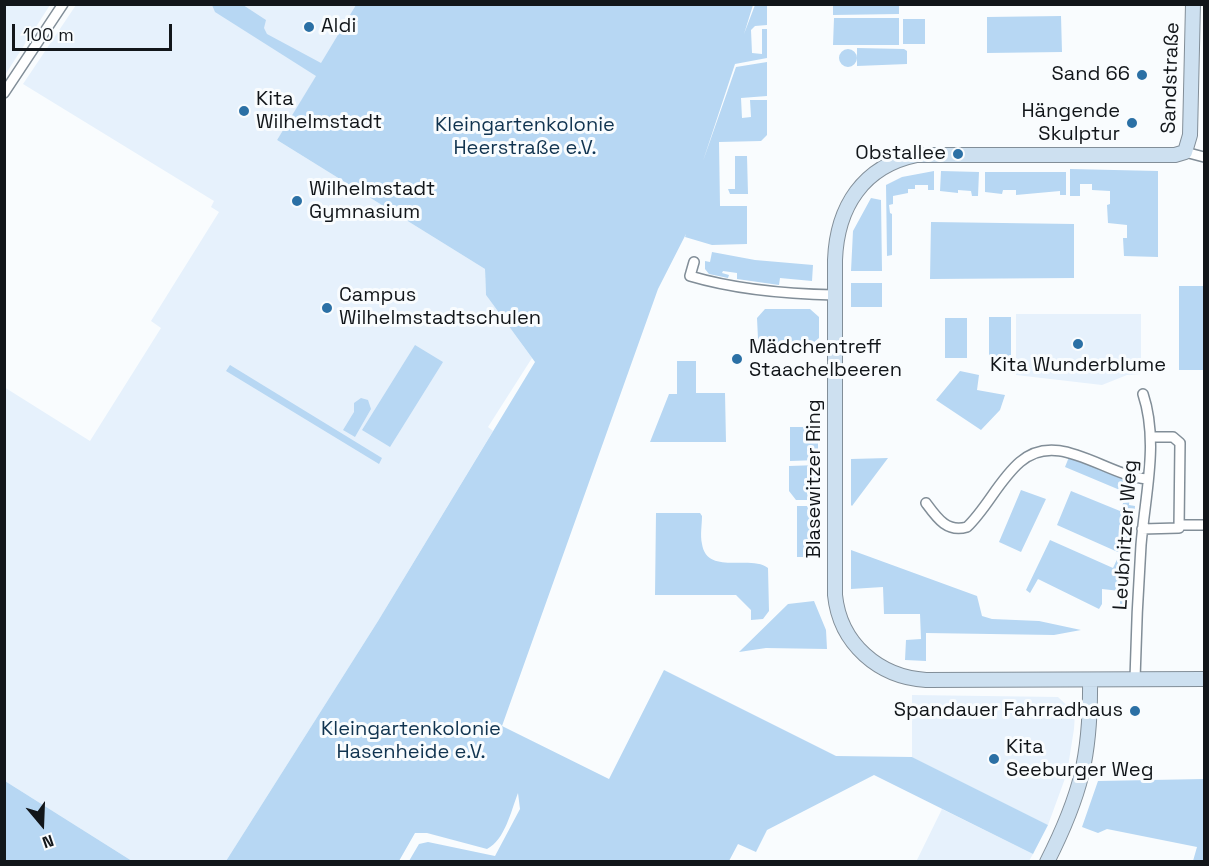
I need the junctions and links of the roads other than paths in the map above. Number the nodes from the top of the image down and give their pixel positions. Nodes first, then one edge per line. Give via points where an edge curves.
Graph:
1 (63, 4) edge
2 (1193, 4) edge
3 (4, 93) edge
4 (1185, 152) junction
5 (1204, 157) edge
6 (694, 262) dead end
7 (835, 295) junction
8 (1143, 394) dead end
9 (1151, 437) junction
10 (1147, 479) junction
11 (926, 503) dead end
12 (1179, 525) junction
13 (1204, 525) edge
14 (1142, 529) junction
15 (1135, 679) junction
16 (1204, 679) edge
17 (1090, 680) junction
18 (1047, 861) edge

1 - 3 street
2 - 4 street, Sandstraße via 1190,135
4 - 5 street
4 - 7 street, Blasewitzer Ring via 925,154 891,163 860,186 842,215 836,245
6 - 7 street via 690,276 713,282 776,292
7 - 17 street, Blasewitzer Ring via 835,595 845,631 861,652 878,665 910,678
8 - 9 street, Leubnitzer Weg
9 - 10 street, Leubnitzer Weg
9 - 12 street via 1173,437 1180,443
10 - 11 street via 1126,477 1067,451 1045,449 1020,462 967,527 956,530 945,525
10 - 14 street, Leubnitzer Weg
12 - 13 street
12 - 14 street
14 - 15 street, Leubnitzer Weg
15 - 16 street, Blasewitzer Ring
15 - 17 street, Blasewitzer Ring
17 - 18 street via 1085,768 1071,812

